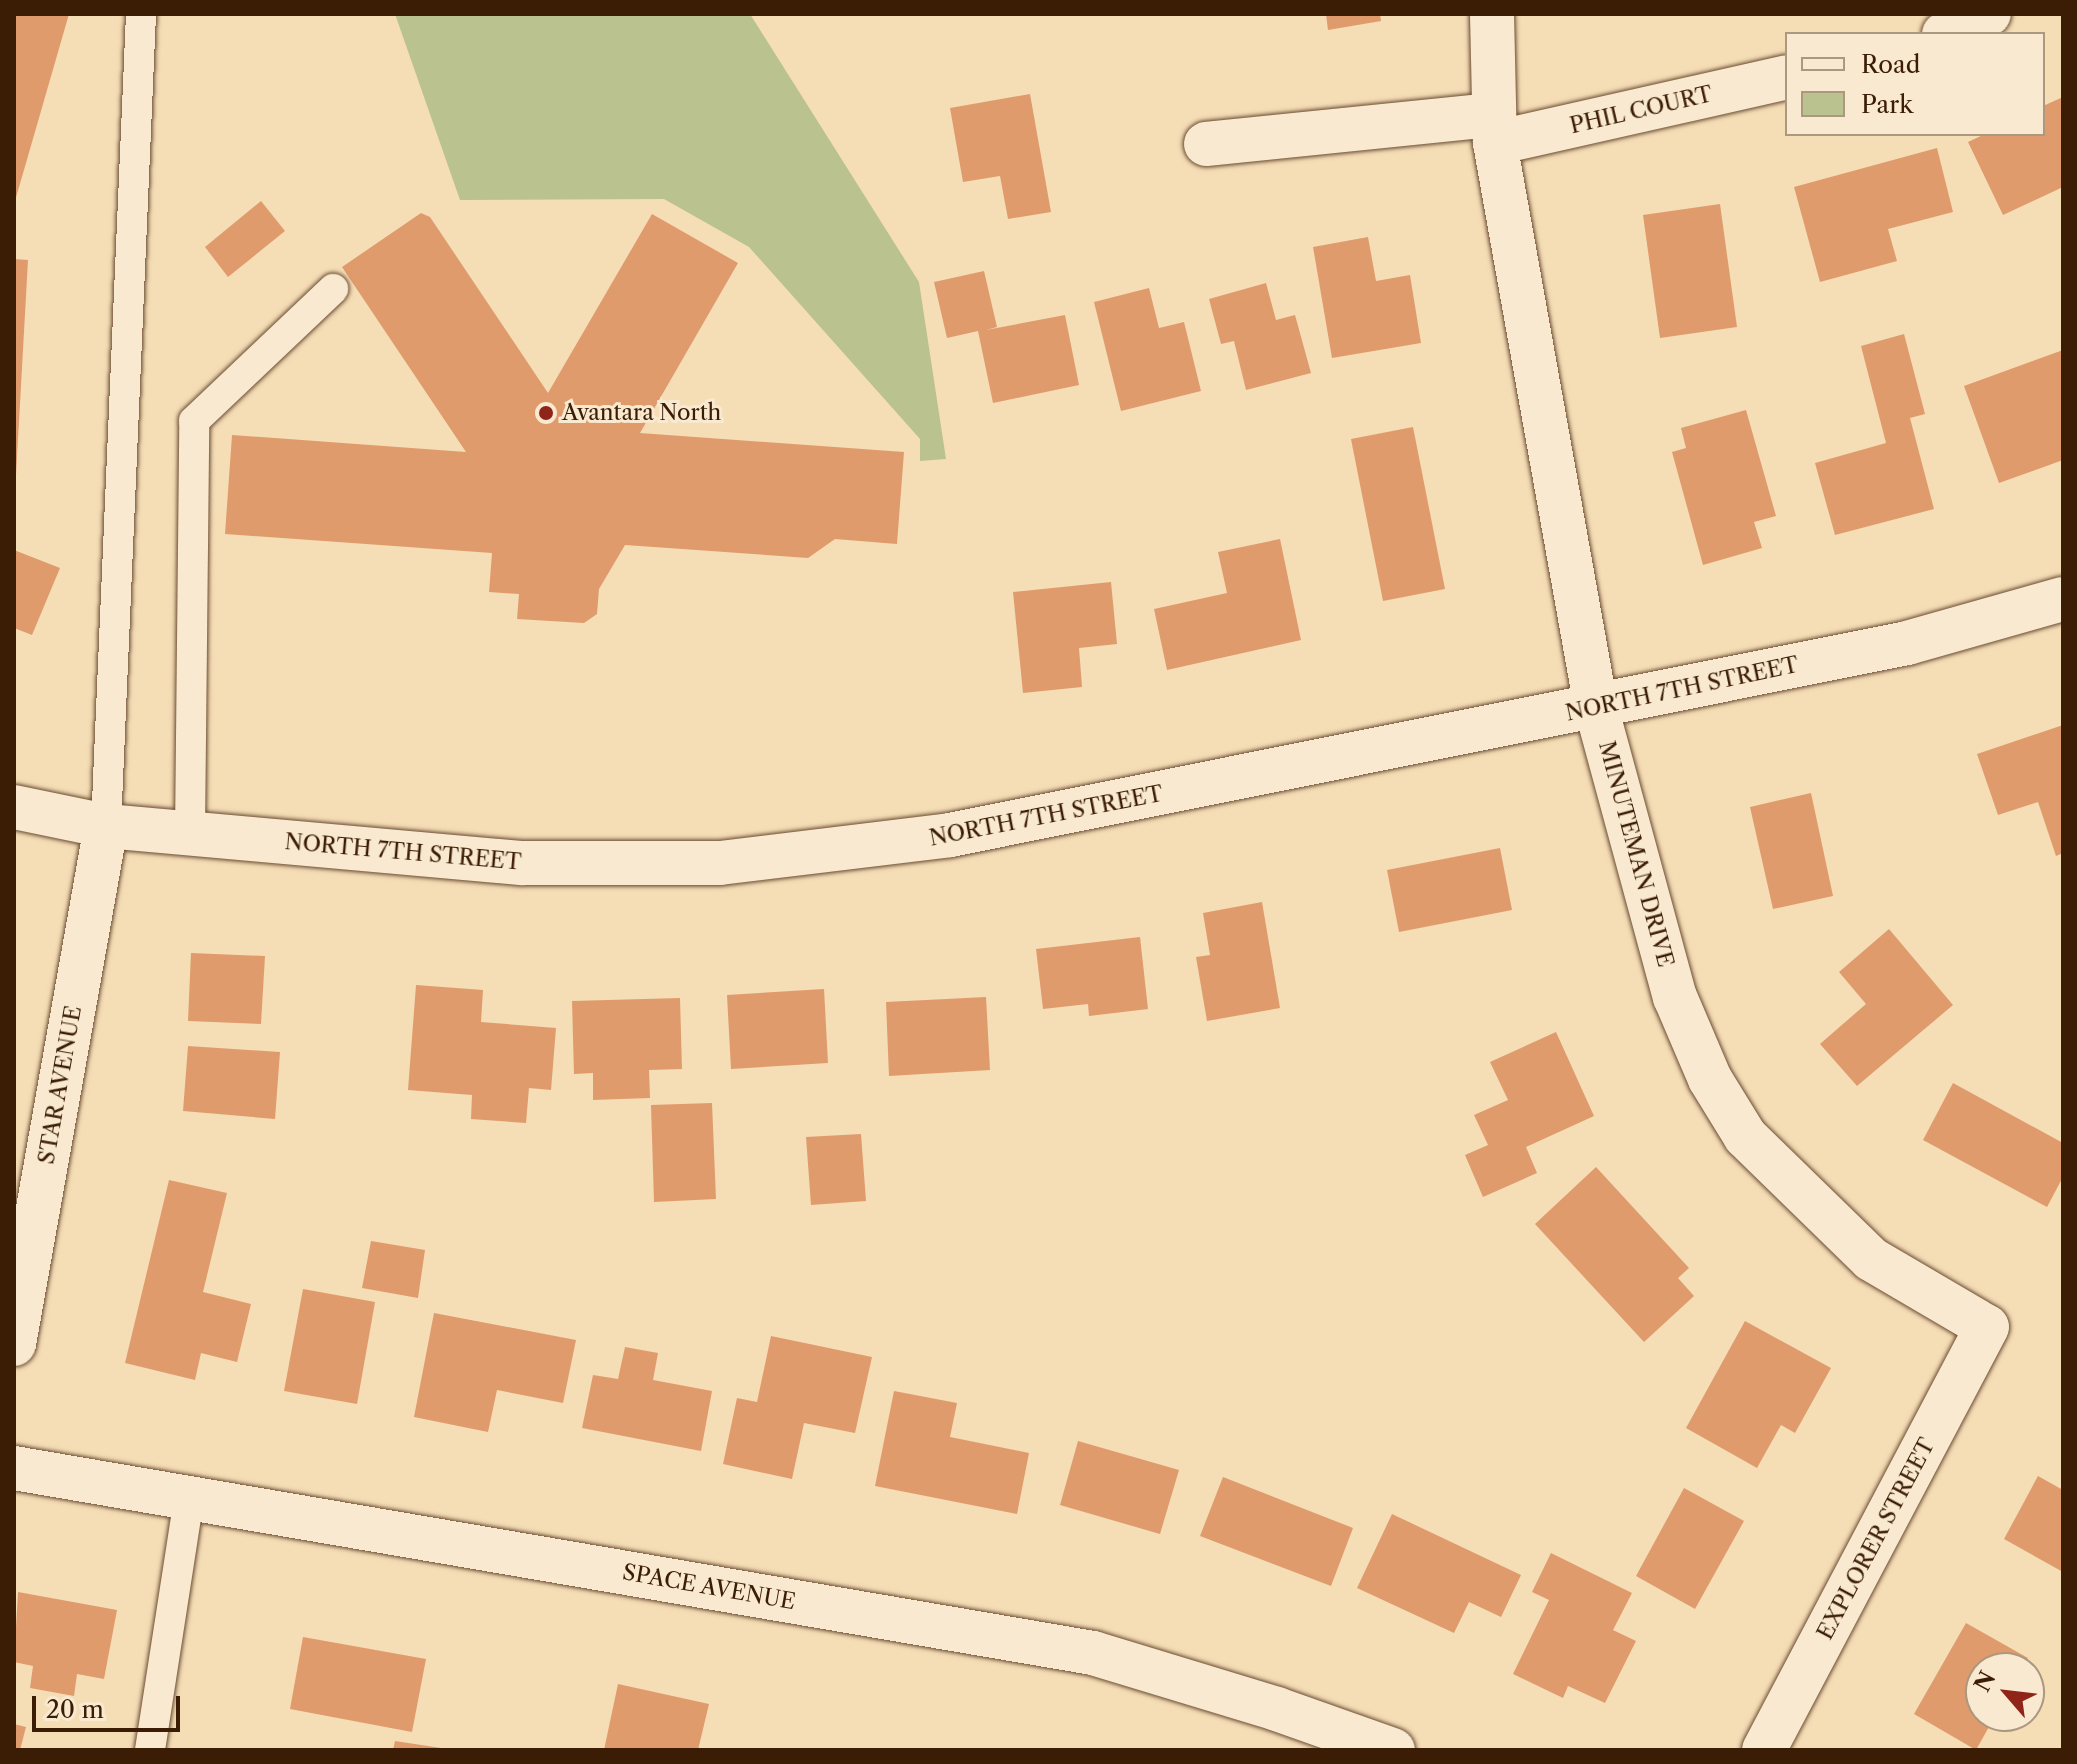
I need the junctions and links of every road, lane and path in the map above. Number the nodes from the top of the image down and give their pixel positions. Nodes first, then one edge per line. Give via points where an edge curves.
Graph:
1 (141, 14) edge
2 (1492, 14) edge
3 (1989, 14) edge
4 (1948, 32) edge
5 (1785, 77) edge
6 (1494, 129) junction
7 (1206, 144) dead end
8 (333, 289) dead end
9 (2063, 599) edge
10 (1596, 707) junction
11 (14, 807) edge
12 (106, 826) junction
13 (190, 833) junction
14 (1987, 1327) joint
15 (14, 1344) edge
16 (14, 1468) edge
17 (189, 1498) junction
18 (150, 1750) edge
19 (1393, 1750) edge
20 (1764, 1750) edge

1 - 12 lane
2 - 6 street, MINUTEMAN DRIVE
3 - 4 street
5 - 6 street, PHIL COURT
6 - 7 street, PHIL COURT
6 - 10 street, MINUTEMAN DRIVE
8 - 13 lane via 194,421
9 - 10 street, NORTH 7TH STREET via 1907,643
10 - 13 street, NORTH 7TH STREET via 907,844 720,863 523,863
10 - 14 street, MINUTEMAN DRIVE via 1675,997 1710,1079 1745,1136 1871,1259
11 - 12 street, NORTH 7TH STREET
12 - 13 street, NORTH 7TH STREET
12 - 15 street, STAR AVENUE
14 - 20 street, EXPLORER STREET
16 - 17 street, SPACE AVENUE
17 - 18 lane
17 - 19 street, SPACE AVENUE via 1093,1653

